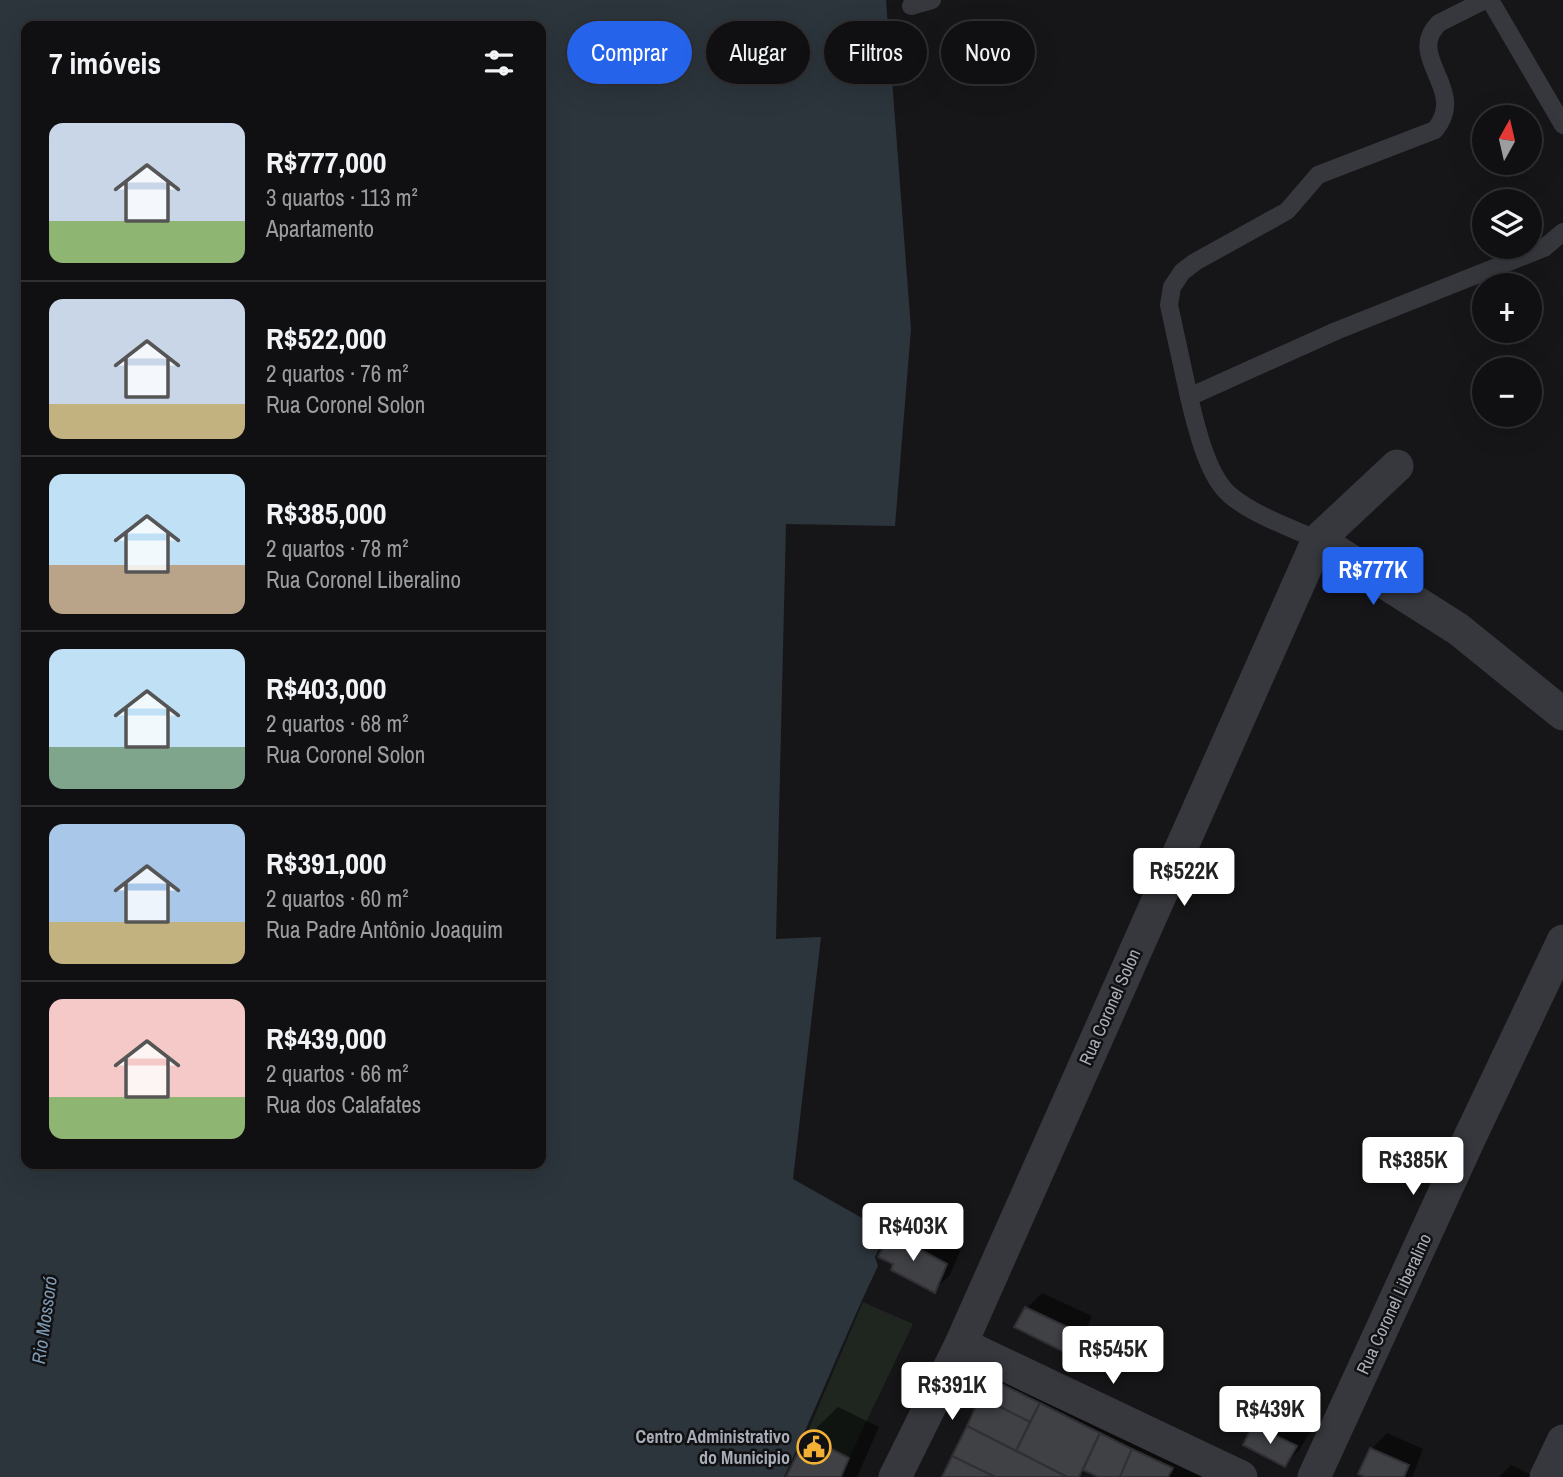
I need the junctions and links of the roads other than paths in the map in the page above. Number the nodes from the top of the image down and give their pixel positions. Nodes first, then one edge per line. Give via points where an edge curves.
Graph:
1 (932, 0) edge
2 (1485, 0) edge
3 (1490, 0) edge
4 (911, 6) dead end
5 (1563, 125) edge
6 (1563, 232) edge
7 (1189, 397) junction
8 (1397, 466) dead end
9 (1318, 540) junction
10 (1563, 714) edge
11 (1563, 941) edge
12 (961, 1344) junction
13 (1563, 1441) edge
14 (895, 1477) edge
15 (1241, 1477) edge
16 (1314, 1477) edge
17 (1546, 1477) edge

1 - 4 lane
2 - 7 lane via 1439,23 1428,40 1446,102 1435,130 1318,175 1287,211 1182,272 1172,287 1169,305
3 - 5 lane
6 - 7 lane via 1544,248 1336,331
7 - 9 lane via 1202,447 1229,495
8 - 9 street, Rua Coronel Solon
9 - 10 street via 1458,629
9 - 12 street, Rua Coronel Solon
11 - 16 street, Rua Coronel Liberalino
12 - 14 street, Rua Coronel Solon
12 - 15 street
13 - 17 street

